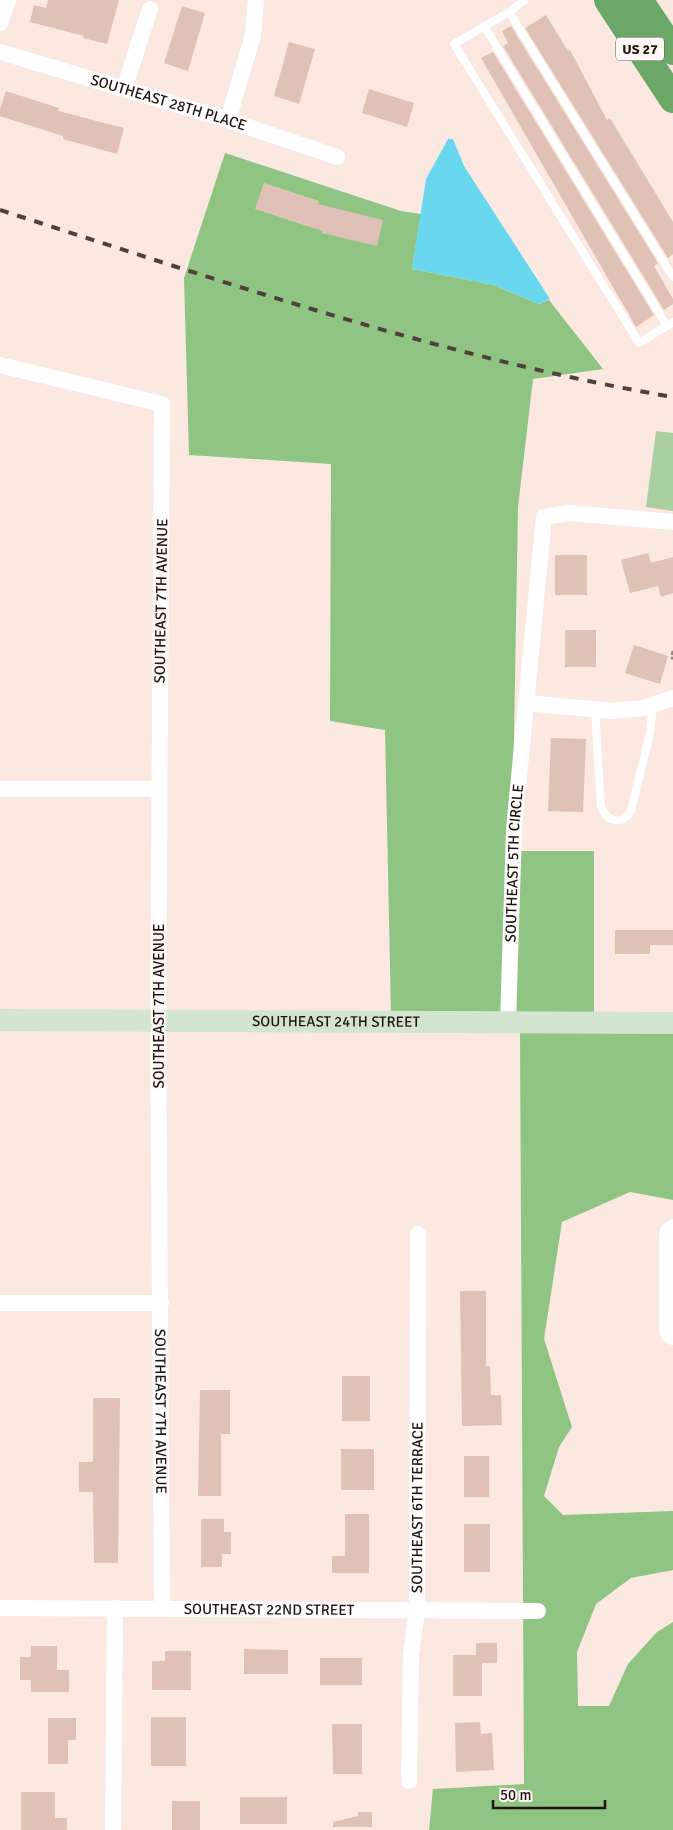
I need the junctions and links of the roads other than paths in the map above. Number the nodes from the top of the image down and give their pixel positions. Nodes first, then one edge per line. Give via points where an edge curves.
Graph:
1 (8, 0) edge
2 (256, 0) edge
3 (523, 0) edge
4 (608, 0) edge
5 (639, 0) edge
6 (150, 9) dead end
7 (509, 12) junction
8 (0, 23) edge
9 (484, 26) junction
10 (673, 51) edge
11 (0, 52) edge
12 (124, 89) junction
13 (673, 99) edge
14 (228, 120) junction
15 (337, 157) dead end
16 (673, 277) edge
17 (670, 324) edge
18 (0, 365) edge
19 (673, 522) edge
20 (673, 698) edge
21 (526, 703) junction
22 (653, 705) junction
23 (595, 710) junction
24 (0, 789) edge
25 (159, 789) junction
26 (0, 1020) edge
27 (158, 1020) junction
28 (508, 1023) junction
29 (673, 1023) edge
30 (673, 1227) edge
31 (418, 1234) dead end
32 (0, 1303) edge
33 (161, 1303) junction
34 (673, 1337) edge
35 (0, 1608) edge
36 (115, 1608) junction
37 (162, 1608) junction
38 (417, 1610) junction
39 (538, 1611) dead end
40 (409, 1781) dead end
41 (113, 1830) edge

1 - 8 street
2 - 14 street via 254,34
3 - 7 lane
4 - 13 highway, US 27
5 - 10 highway, US 27
6 - 12 street
7 - 9 lane
7 - 16 lane
9 - 17 lane
9 - 17 lane via 454,44 639,343
11 - 12 street, SOUTHEAST 28TH PLACE
12 - 14 street, SOUTHEAST 28TH PLACE
14 - 15 street, SOUTHEAST 28TH PLACE
18 - 25 street, SOUTHEAST 7TH AVENUE via 162,404
19 - 21 street, SOUTHEAST 5TH CIRCLE via 569,513 544,517
20 - 22 street
21 - 23 street
21 - 28 street, SOUTHEAST 5TH CIRCLE via 514,829
22 - 23 street
22 - 23 lane via 650,734 631,811 619,822 608,818 601,807
24 - 25 street
25 - 27 street, SOUTHEAST 7TH AVENUE
26 - 27 street, SOUTHEAST 24TH STREET
27 - 28 street, SOUTHEAST 24TH STREET
27 - 33 street, SOUTHEAST 7TH AVENUE
28 - 29 street, SOUTHEAST 24TH STREET
30 - 34 street via 666,1238 667,1329
31 - 38 street, SOUTHEAST 6TH TERRACE
32 - 33 street
33 - 37 street, SOUTHEAST 7TH AVENUE
35 - 36 street, SOUTHEAST 22ND STREET
36 - 37 street, SOUTHEAST 22ND STREET
36 - 41 street
37 - 38 street, SOUTHEAST 22ND STREET
38 - 39 street, SOUTHEAST 22ND STREET
38 - 40 street, SOUTHEAST 6TH TERRACE via 411,1655

